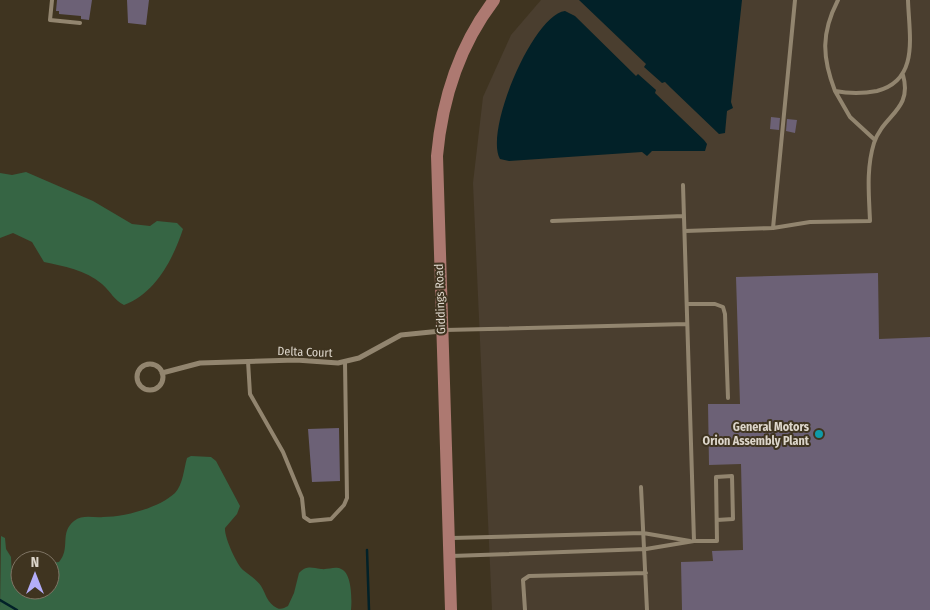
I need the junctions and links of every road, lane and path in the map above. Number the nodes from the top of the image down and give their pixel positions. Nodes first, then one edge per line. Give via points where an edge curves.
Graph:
1 (52, 0) edge
2 (494, 0) edge
3 (794, 0) edge
4 (838, 0) edge
5 (908, 0) edge
6 (80, 23) dead end
7 (903, 75) junction
8 (835, 91) junction
9 (875, 140) junction
10 (683, 185) dead end
11 (684, 216) junction
12 (552, 221) dead end
13 (773, 228) junction
14 (685, 231) junction
15 (687, 304) junction
16 (688, 324) junction
17 (441, 331) junction
18 (248, 362) junction
19 (345, 362) junction
20 (162, 373) junction
21 (728, 398) dead end
22 (641, 487) dead end
23 (717, 520) junction
24 (643, 533) junction
25 (448, 538) junction
26 (694, 541) junction
27 (646, 549) junction
28 (449, 556) junction
29 (646, 573) junction
30 (451, 610) edge
31 (525, 610) edge
32 (647, 610) edge

1 - 6 lane via 50,20
2 - 17 main road, Giddings Road via 461,55 441,125 437,173
3 - 13 lane
4 - 8 lane via 825,37 827,69
5 - 7 lane via 910,43
7 - 8 lane via 899,81 875,91 849,94
7 - 9 lane via 906,92 903,102
8 - 9 lane via 850,117
9 - 13 lane via 869,174 870,221 810,222
10 - 11 lane
11 - 12 lane
11 - 14 lane
13 - 14 lane
14 - 15 lane
15 - 16 lane
15 - 21 lane via 722,307 725,314
16 - 17 lane
16 - 26 lane
17 - 19 street, Delta Court via 401,335
17 - 25 main road, Giddings Road
18 - 19 street, Delta Court
18 - 19 lane via 250,394 282,449 302,498 304,517 310,521 331,518 347,498
18 - 20 street, Delta Court via 193,364
20 - 20 street via 154,365 145,364 138,370 137,382 142,388 154,390 162,382
22 - 24 lane
23 - 23 lane via 716,477 732,476 733,519
23 - 26 lane via 717,541
24 - 25 lane
24 - 26 lane
24 - 27 lane
25 - 28 main road, Giddings Road
26 - 27 lane
27 - 28 lane
27 - 29 lane
28 - 30 main road, Giddings Road
29 - 31 lane via 529,576 523,580
29 - 32 lane

